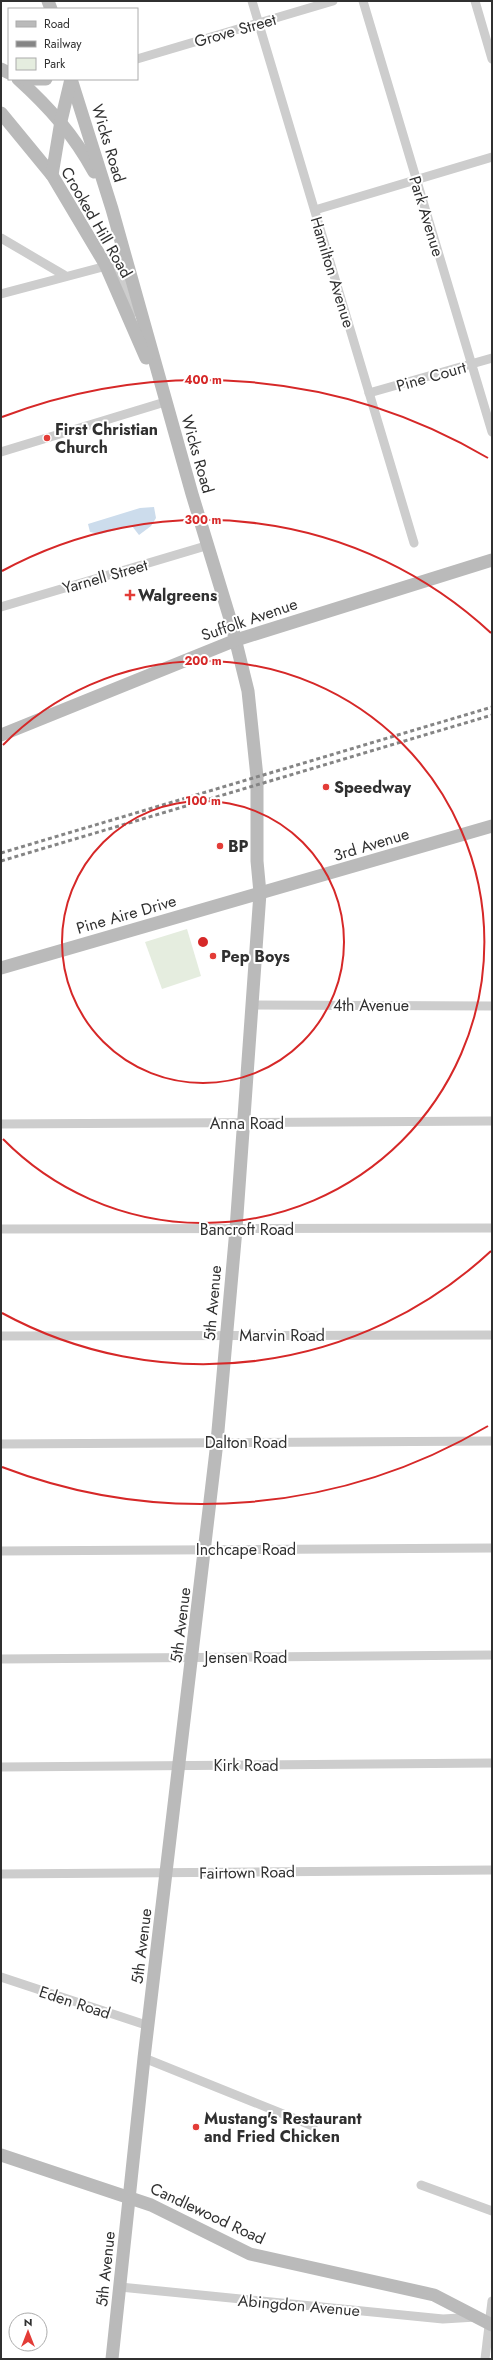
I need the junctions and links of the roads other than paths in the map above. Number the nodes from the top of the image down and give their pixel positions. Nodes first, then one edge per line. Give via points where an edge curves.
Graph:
1 (252, 1) edge
2 (333, 1) edge
3 (363, 1) edge
4 (475, 1) edge
5 (259, 23) junction
6 (138, 59) edge
7 (492, 59) edge
8 (19, 80) edge
9 (71, 80) edge
10 (71, 80) edge
11 (1, 113) edge
12 (61, 121) junction
13 (492, 157) edge
14 (52, 175) junction
15 (416, 179) junction
16 (112, 209) junction
17 (314, 210) junction
18 (1, 238) edge
19 (106, 264) junction
20 (64, 276) junction
21 (1, 294) edge
22 (146, 335) junction
23 (492, 358) edge
24 (471, 365) junction
25 (370, 393) junction
26 (165, 402) junction
27 (492, 432) edge
28 (1, 452) edge
29 (414, 544) dead end
30 (209, 546) junction
31 (492, 560) edge
32 (1, 607) edge
33 (236, 640) junction
34 (1, 735) edge
35 (492, 826) edge
36 (260, 893) junction
37 (1, 968) edge
38 (251, 1005) junction
39 (492, 1006) edge
40 (492, 1121) edge
41 (242, 1123) junction
42 (1, 1124) edge
43 (492, 1228) edge
44 (1, 1229) edge
45 (236, 1229) junction
46 (226, 1335) junction
47 (492, 1335) edge
48 (1, 1336) edge
49 (492, 1441) edge
50 (217, 1442) junction
51 (1, 1444) edge
52 (492, 1548) edge
53 (206, 1550) junction
54 (1, 1551) edge
55 (492, 1655) edge
56 (193, 1658) junction
57 (1, 1659) edge
58 (492, 1763) edge
59 (180, 1765) junction
60 (1, 1767) edge
61 (492, 1870) edge
62 (167, 1873) junction
63 (1, 1874) edge
64 (1, 1977) edge
65 (149, 2026) junction
66 (144, 2058) junction
67 (313, 2126) dead end
68 (1, 2155) edge
69 (421, 2185) dead end
70 (129, 2196) junction
71 (492, 2211) edge
72 (120, 2287) junction
73 (492, 2301) edge
74 (477, 2317) junction
75 (490, 2324) edge
76 (112, 2359) edge
77 (485, 2359) edge

1 - 5 street, Hamilton Avenue
2 - 5 street, Grove Street
3 - 15 street, Park Avenue
4 - 7 street
5 - 6 street, Grove Street
5 - 17 street, Hamilton Avenue
8 - 12 main road, Crooked Hill Road
9 - 12 main road, Wicks Road
10 - 16 main road, Wicks Road
11 - 14 main road, Crooked Hill Road
12 - 14 main road, Wicks Road
12 - 16 main road, Crooked Hill Road via 79,144
13 - 15 street
14 - 19 main road, Crooked Hill Road
15 - 17 street
15 - 24 street, Park Avenue
16 - 22 main road, Wicks Road
17 - 25 street, Hamilton Avenue
18 - 20 street
19 - 20 street
19 - 22 street via 114,264
19 - 26 main road, Crooked Hill Road
20 - 21 street
22 - 26 main road, Wicks Road
23 - 24 street, Pine Court
24 - 25 street, Pine Court
24 - 27 street, Park Avenue
25 - 29 street, Hamilton Avenue
26 - 28 street
26 - 30 main road, Wicks Road
30 - 32 street, Yarnell Street
30 - 33 main road, Wicks Road
31 - 33 main road, Suffolk Avenue
33 - 34 main road, Suffolk Avenue
33 - 36 main road, Wicks Road via 254,732
35 - 36 main road, 3rd Avenue via 323,877
36 - 37 main road, Pine Aire Drive
36 - 38 main road, 5th Avenue
38 - 39 street, 4th Avenue
38 - 41 main road, 5th Avenue
40 - 41 street, Anna Road
41 - 42 street, Anna Road
41 - 45 main road, 5th Avenue
43 - 45 street, Bancroft Road
44 - 45 street, Bancroft Road
45 - 46 main road, 5th Avenue
46 - 47 street, Marvin Road
46 - 48 street, Marvin Road
46 - 50 main road, 5th Avenue
49 - 50 street, Dalton Road
50 - 51 street, Dalton Road
50 - 53 main road, 5th Avenue
52 - 53 street, Inchcape Road
53 - 54 street, Inchcape Road
53 - 56 main road, 5th Avenue
55 - 56 street, Jensen Road
56 - 57 street, Jensen Road
56 - 59 main road, 5th Avenue
58 - 59 street, Kirk Road
59 - 60 street, Kirk Road
59 - 62 main road, 5th Avenue
61 - 62 street, Fairtown Road
62 - 63 street, Fairtown Road
62 - 65 main road, 5th Avenue
64 - 65 street, Eden Road
65 - 66 main road, 5th Avenue
66 - 67 street
66 - 70 main road, 5th Avenue
68 - 70 main road, Candlewood Road
69 - 71 street
70 - 72 main road, 5th Avenue
70 - 74 main road, Candlewood Road via 174,2215 250,2254 434,2295
72 - 74 street, Abingdon Avenue via 443,2319
72 - 76 main road, 5th Avenue
73 - 75 street
74 - 75 main road, Candlewood Road
75 - 77 street

